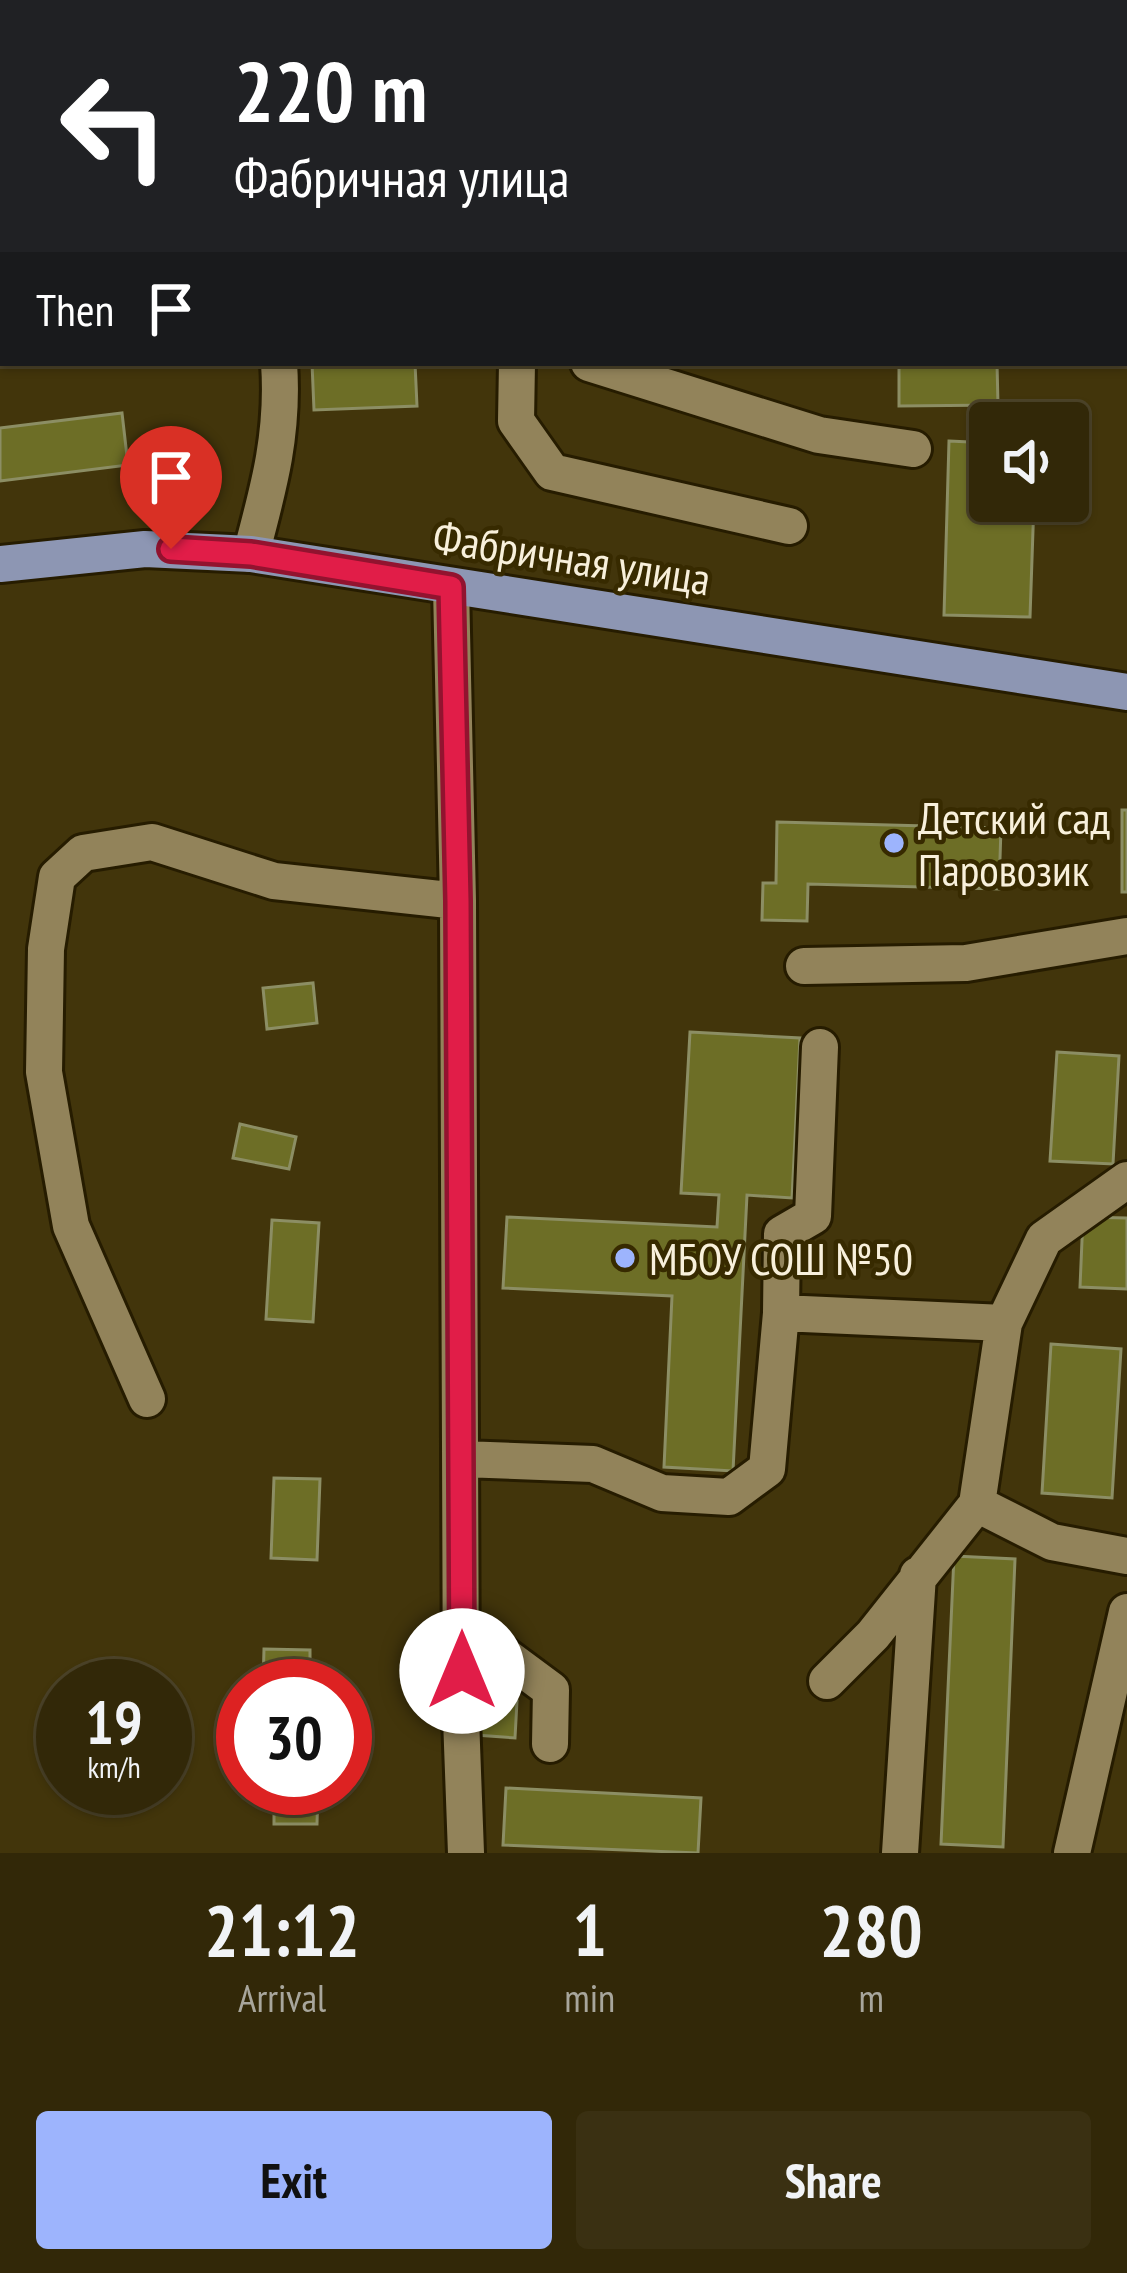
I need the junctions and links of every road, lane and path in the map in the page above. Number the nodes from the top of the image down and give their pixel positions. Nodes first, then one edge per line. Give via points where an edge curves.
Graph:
1 (279, 366) edge
2 (517, 366) edge
3 (599, 366) edge
4 (913, 449) dead end
5 (789, 526) dead end
6 (251, 554) junction
7 (0, 564) edge
8 (451, 587) junction
9 (1127, 692) edge
10 (458, 901) junction
11 (1127, 936) edge
12 (804, 966) dead end
13 (820, 1047) dead end
14 (1127, 1180) edge
15 (781, 1313) junction
16 (1004, 1323) junction
17 (147, 1399) dead end
18 (462, 1459) junction
19 (977, 1504) junction
20 (1127, 1556) edge
21 (918, 1574) junction
22 (1127, 1612) edge
23 (462, 1624) junction
24 (827, 1681) dead end
25 (550, 1744) dead end
26 (466, 1853) edge
27 (900, 1853) edge
28 (1072, 1853) edge

1 - 6 street via 279,446
2 - 5 street via 516,421 551,472
3 - 4 street via 819,435
6 - 7 main road, Фабричная улица via 145,549
6 - 8 main road, Фабричная улица
8 - 9 main road, Фабричная улица
8 - 10 street
10 - 17 street via 274,881 152,842 83,853 57,877 46,949 44,1072 71,1226
10 - 18 street
11 - 12 street via 966,963
13 - 15 street via 813,1216 782,1234
14 - 16 street via 1044,1239
15 - 16 street
15 - 18 street via 767,1469 729,1497 662,1493 593,1464
16 - 19 street
18 - 23 street
19 - 20 street via 1052,1542
19 - 21 street
21 - 24 street
21 - 27 street
22 - 28 street
23 - 25 street via 551,1690
23 - 26 street

